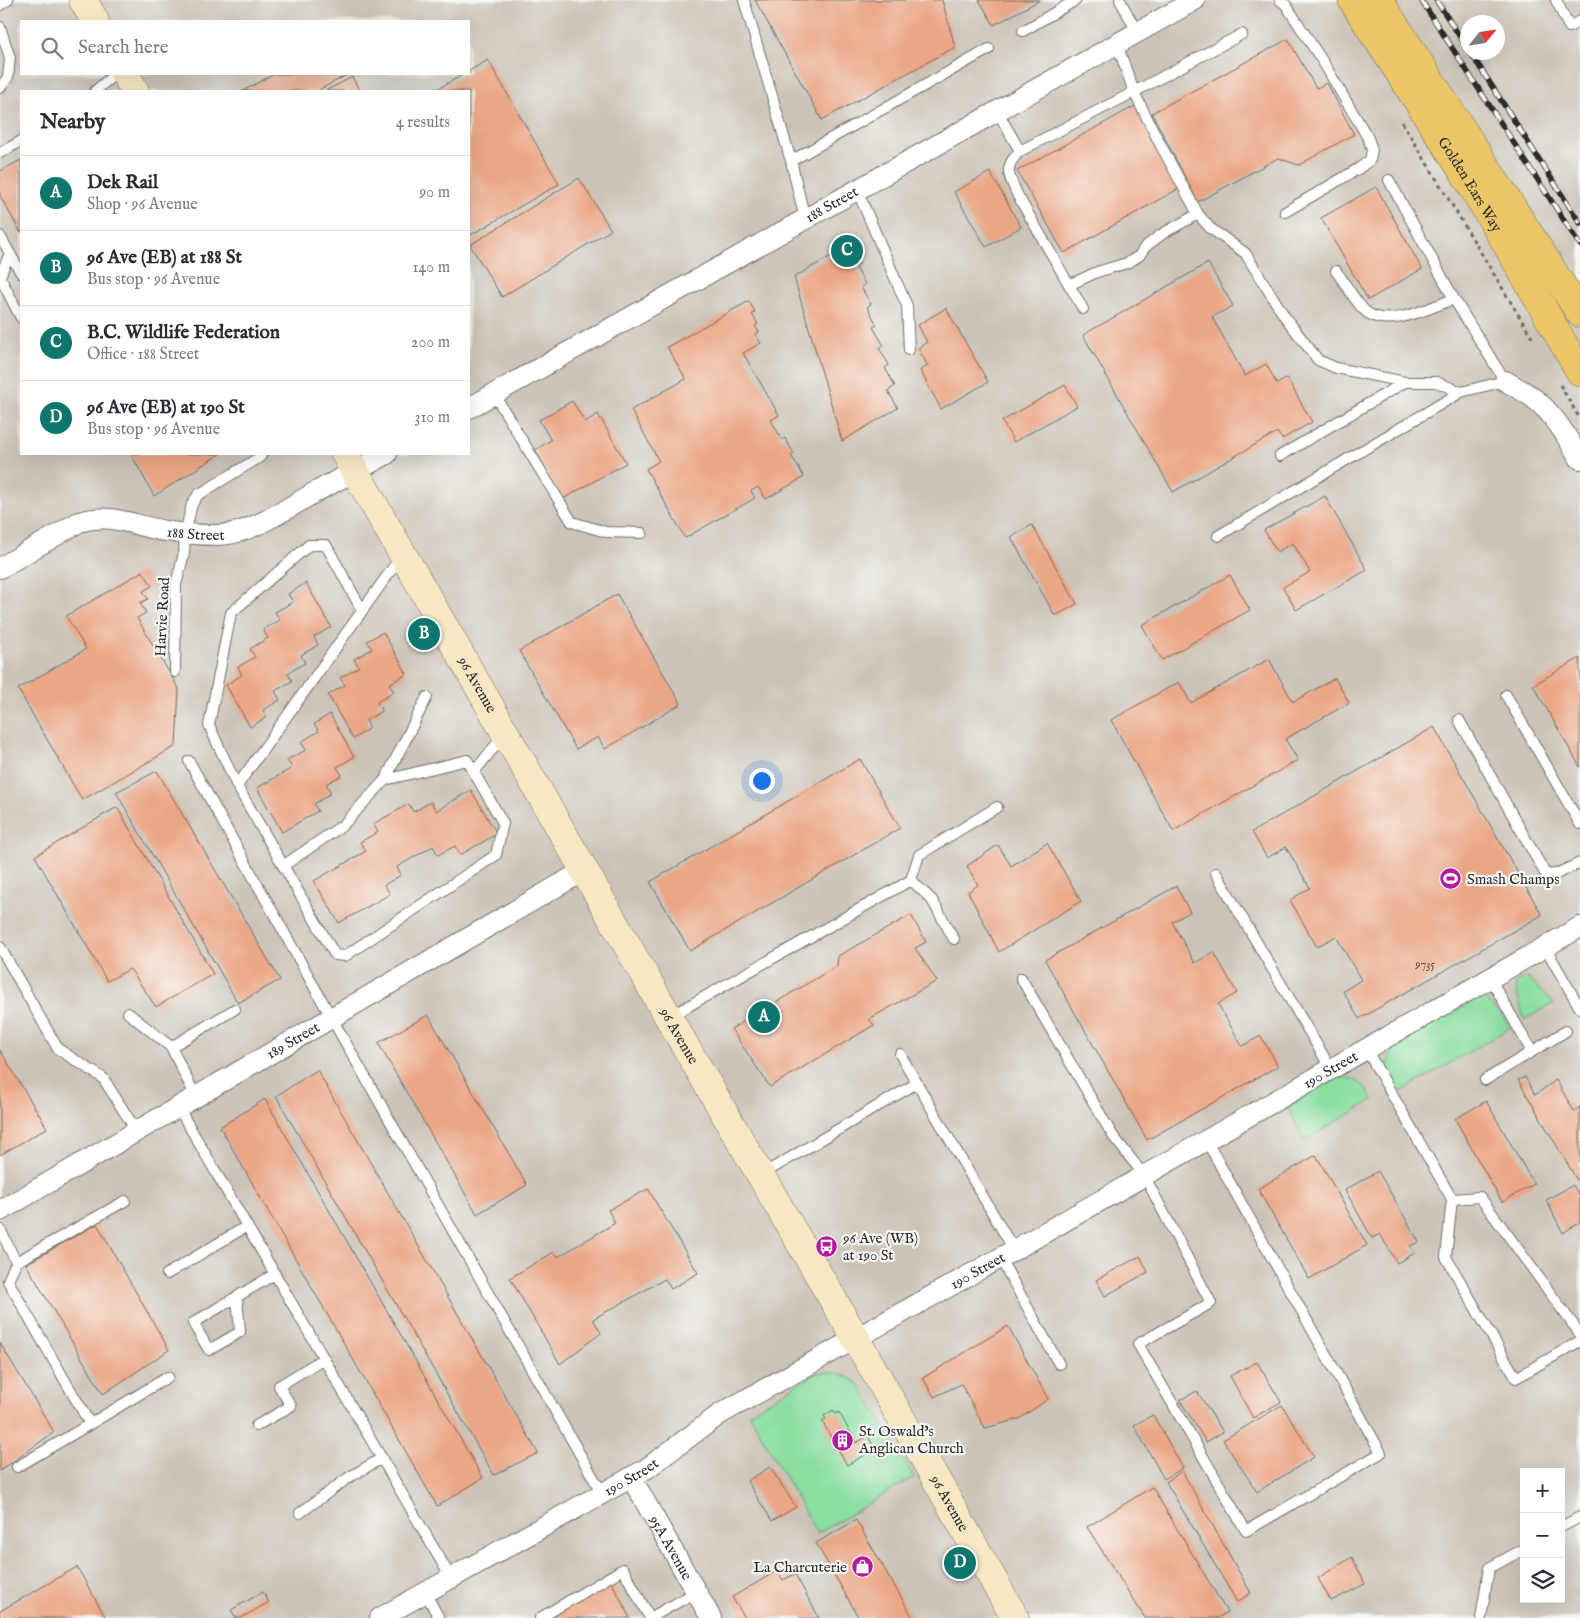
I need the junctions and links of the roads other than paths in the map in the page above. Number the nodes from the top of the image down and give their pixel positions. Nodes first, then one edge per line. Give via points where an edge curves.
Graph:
1 (8, 0) edge
2 (83, 0) edge
3 (744, 0) edge
4 (1076, 0) edge
5 (1120, 0) edge
6 (1195, 0) edge
7 (1280, 0) edge
8 (1352, 0) edge
9 (1379, 0) edge
10 (1556, 0) edge
11 (0, 5) edge
12 (94, 20) edge
13 (1580, 21) edge
14 (0, 27) edge
15 (1023, 31) dead end
16 (1138, 32) junction
17 (1242, 34) dead end
18 (1116, 44) junction
19 (989, 50) dead end
20 (114, 75) edge
21 (126, 75) edge
22 (0, 88) edge
23 (96, 90) edge
24 (134, 90) edge
25 (1134, 92) junction
26 (997, 111) junction
27 (20, 142) edge
28 (1020, 150) junction
29 (0, 153) edge
30 (792, 162) junction
31 (1389, 180) dead end
32 (857, 190) junction
33 (1285, 212) dead end
34 (1198, 214) junction
35 (805, 219) junction
36 (0, 236) edge
37 (10, 253) junction
38 (20, 271) edge
39 (1336, 271) dead end
40 (0, 277) edge
41 (1069, 285) junction
42 (1454, 299) junction
43 (1083, 309) dead end
44 (1580, 314) edge
45 (20, 316) edge
46 (909, 350) dead end
47 (1568, 375) edge
48 (1505, 381) junction
49 (1405, 382) junction
50 (1461, 392) junction
51 (494, 394) junction
52 (470, 407) edge
53 (261, 455) edge
54 (382, 455) edge
55 (1280, 456) dead end
56 (1580, 459) edge
57 (350, 462) edge
58 (642, 533) dead end
59 (185, 534) junction
60 (1218, 536) dead end
61 (402, 554) junction
62 (0, 568) edge
63 (362, 610) junction
64 (175, 672) dead end
65 (1506, 695) dead end
66 (427, 697) dead end
67 (1459, 720) dead end
68 (505, 734) junction
69 (189, 761) dead end
70 (474, 772) junction
71 (385, 780) junction
72 (237, 786) junction
73 (997, 807) dead end
74 (1580, 824) edge
75 (1580, 863) edge
76 (283, 866) junction
77 (585, 870) junction
78 (1216, 872) dead end
79 (911, 880) junction
80 (1580, 927) edge
81 (954, 939) dead end
82 (0, 947) edge
83 (1545, 947) junction
84 (1021, 978) dead end
85 (1490, 978) junction
86 (1580, 1008) edge
87 (235, 1009) dead end
88 (128, 1013) dead end
89 (331, 1017) junction
90 (669, 1018) junction
91 (1566, 1031) dead end
92 (171, 1047) junction
93 (1366, 1049) junction
94 (1532, 1052) junction
95 (900, 1054) dead end
96 (1331, 1069) junction
97 (1485, 1080) dead end
98 (917, 1083) junction
99 (196, 1097) junction
100 (178, 1107) junction
101 (136, 1132) junction
102 (1206, 1140) junction
103 (760, 1175) junction
104 (1144, 1175) junction
105 (1452, 1199) junction
106 (125, 1201) dead end
107 (0, 1211) edge
108 (247, 1226) junction
109 (0, 1229) edge
110 (1007, 1254) junction
111 (16, 1262) junction
112 (167, 1274) dead end
113 (275, 1274) junction
114 (4, 1281) edge
115 (237, 1297) junction
116 (1580, 1334) edge
117 (856, 1339) junction
118 (1580, 1341) edge
119 (324, 1358) junction
120 (1059, 1364) dead end
121 (168, 1376) dead end
122 (90, 1424) junction
123 (256, 1426) dead end
124 (382, 1458) junction
125 (16, 1467) dead end
126 (631, 1477) junction
127 (602, 1493) junction
128 (300, 1512) dead end
129 (1580, 1517) edge
130 (1565, 1525) edge
131 (1520, 1551) edge
132 (450, 1578) junction
133 (425, 1592) junction
134 (696, 1592) junction
135 (380, 1618) edge
136 (439, 1618) edge
137 (540, 1618) edge
138 (650, 1618) edge
139 (711, 1618) edge
140 (1015, 1618) edge
141 (1481, 1618) edge

1 - 11 lane
2 - 12 main road
3 - 30 lane
4 - 15 lane
5 - 16 lane
6 - 16 street, 188 Street
7 - 33 lane via 1323,62 1372,150 1370,160 1358,169
8 - 47 main road, Golden Ears Way via 1501,235
9 - 44 main road, Golden Ears Way
10 - 13 lane via 1569,27
14 - 22 lane via 10,58 8,77
16 - 18 street, 188 Street
17 - 25 lane
18 - 25 lane
18 - 26 street, 188 Street
19 - 30 lane
20 - 23 lane
21 - 24 main road
25 - 28 lane
25 - 34 lane
26 - 28 lane
26 - 32 street, 188 Street
27 - 29 lane
28 - 41 lane via 1010,161 1010,178
30 - 35 lane
31 - 42 lane
32 - 35 street, 188 Street
32 - 46 lane via 907,306
34 - 41 lane via 1162,234 1127,263
34 - 49 lane via 1210,228 1245,253 1285,318 1318,360 1336,368
35 - 51 street, 188 Street
36 - 37 lane
37 - 38 lane
37 - 40 lane
39 - 42 lane via 1364,310 1373,316 1400,318
40 - 45 lane
41 - 43 lane
42 - 48 lane
48 - 50 lane
48 - 56 street via 1548,411
49 - 50 lane via 1436,382
49 - 55 lane
50 - 60 lane
51 - 52 street, 188 Street
51 - 58 lane via 572,522 606,532
53 - 59 lane, Harvie Road via 198,495 192,504
54 - 57 street, 188 Street
57 - 59 street, 188 Street via 273,516 244,530 223,535
57 - 61 main road, 96 Avenue
59 - 62 street, 188 Street via 101,517 88,519
59 - 64 lane, Harvie Road via 176,585
61 - 63 lane
61 - 68 main road, 96 Avenue
63 - 72 lane
63 - 72 lane via 326,545 309,546 231,613 209,725
65 - 74 lane
66 - 71 lane
67 - 75 lane via 1546,875
68 - 70 lane
68 - 77 main road, 96 Avenue
69 - 89 lane
70 - 71 lane via 466,760
70 - 76 lane via 503,823 496,855 346,956 335,955
71 - 76 lane via 343,825
72 - 76 lane
73 - 79 lane via 919,855
77 - 89 street, 189 Street
77 - 90 main road, 96 Avenue
78 - 96 lane
79 - 81 lane via 932,900
79 - 90 lane
80 - 83 street, 190 Street
82 - 101 lane via 58,1049 103,1078
83 - 85 street, 190 Street
83 - 86 lane
84 - 104 lane via 1113,1136
85 - 93 street, 190 Street
85 - 94 lane
87 - 92 lane
88 - 92 lane
89 - 99 street, 189 Street
89 - 127 lane
90 - 103 main road, 96 Avenue
91 - 94 lane
92 - 99 lane
93 - 96 street, 190 Street
93 - 105 lane
94 - 97 lane
95 - 98 lane
96 - 102 street, 190 Street
98 - 103 lane
98 - 110 lane
99 - 100 street, 189 Street
100 - 101 street, 189 Street
100 - 108 lane
101 - 107 street, 189 Street
102 - 104 street, 190 Street
102 - 104 lane via 1381,1453 1246,1531 1138,1344 1211,1303
103 - 117 main road, 96 Avenue
104 - 110 street, 190 Street
105 - 116 lane via 1480,1197
105 - 118 lane via 1446,1257 1516,1378
106 - 111 lane
108 - 112 lane
108 - 113 lane
109 - 111 lane
110 - 117 street, 190 Street
110 - 120 lane
111 - 114 lane
113 - 115 lane
113 - 119 lane
114 - 122 lane
115 - 115 lane via 193,1323 209,1350 240,1332
117 - 126 street, 190 Street via 720,1414
117 - 140 main road, 96 Avenue
119 - 123 lane via 279,1386 291,1406
119 - 124 lane
121 - 122 lane
122 - 125 lane
124 - 128 lane
124 - 132 lane
126 - 127 street, 190 Street
126 - 134 street, 95A Avenue
127 - 132 street, 190 Street
129 - 130 lane
131 - 141 lane via 1489,1568
132 - 133 street, 190 Street
133 - 135 street, 190 Street
133 - 136 lane
134 - 138 lane
134 - 139 street, 95A Avenue
137 - 138 lane via 623,1569

